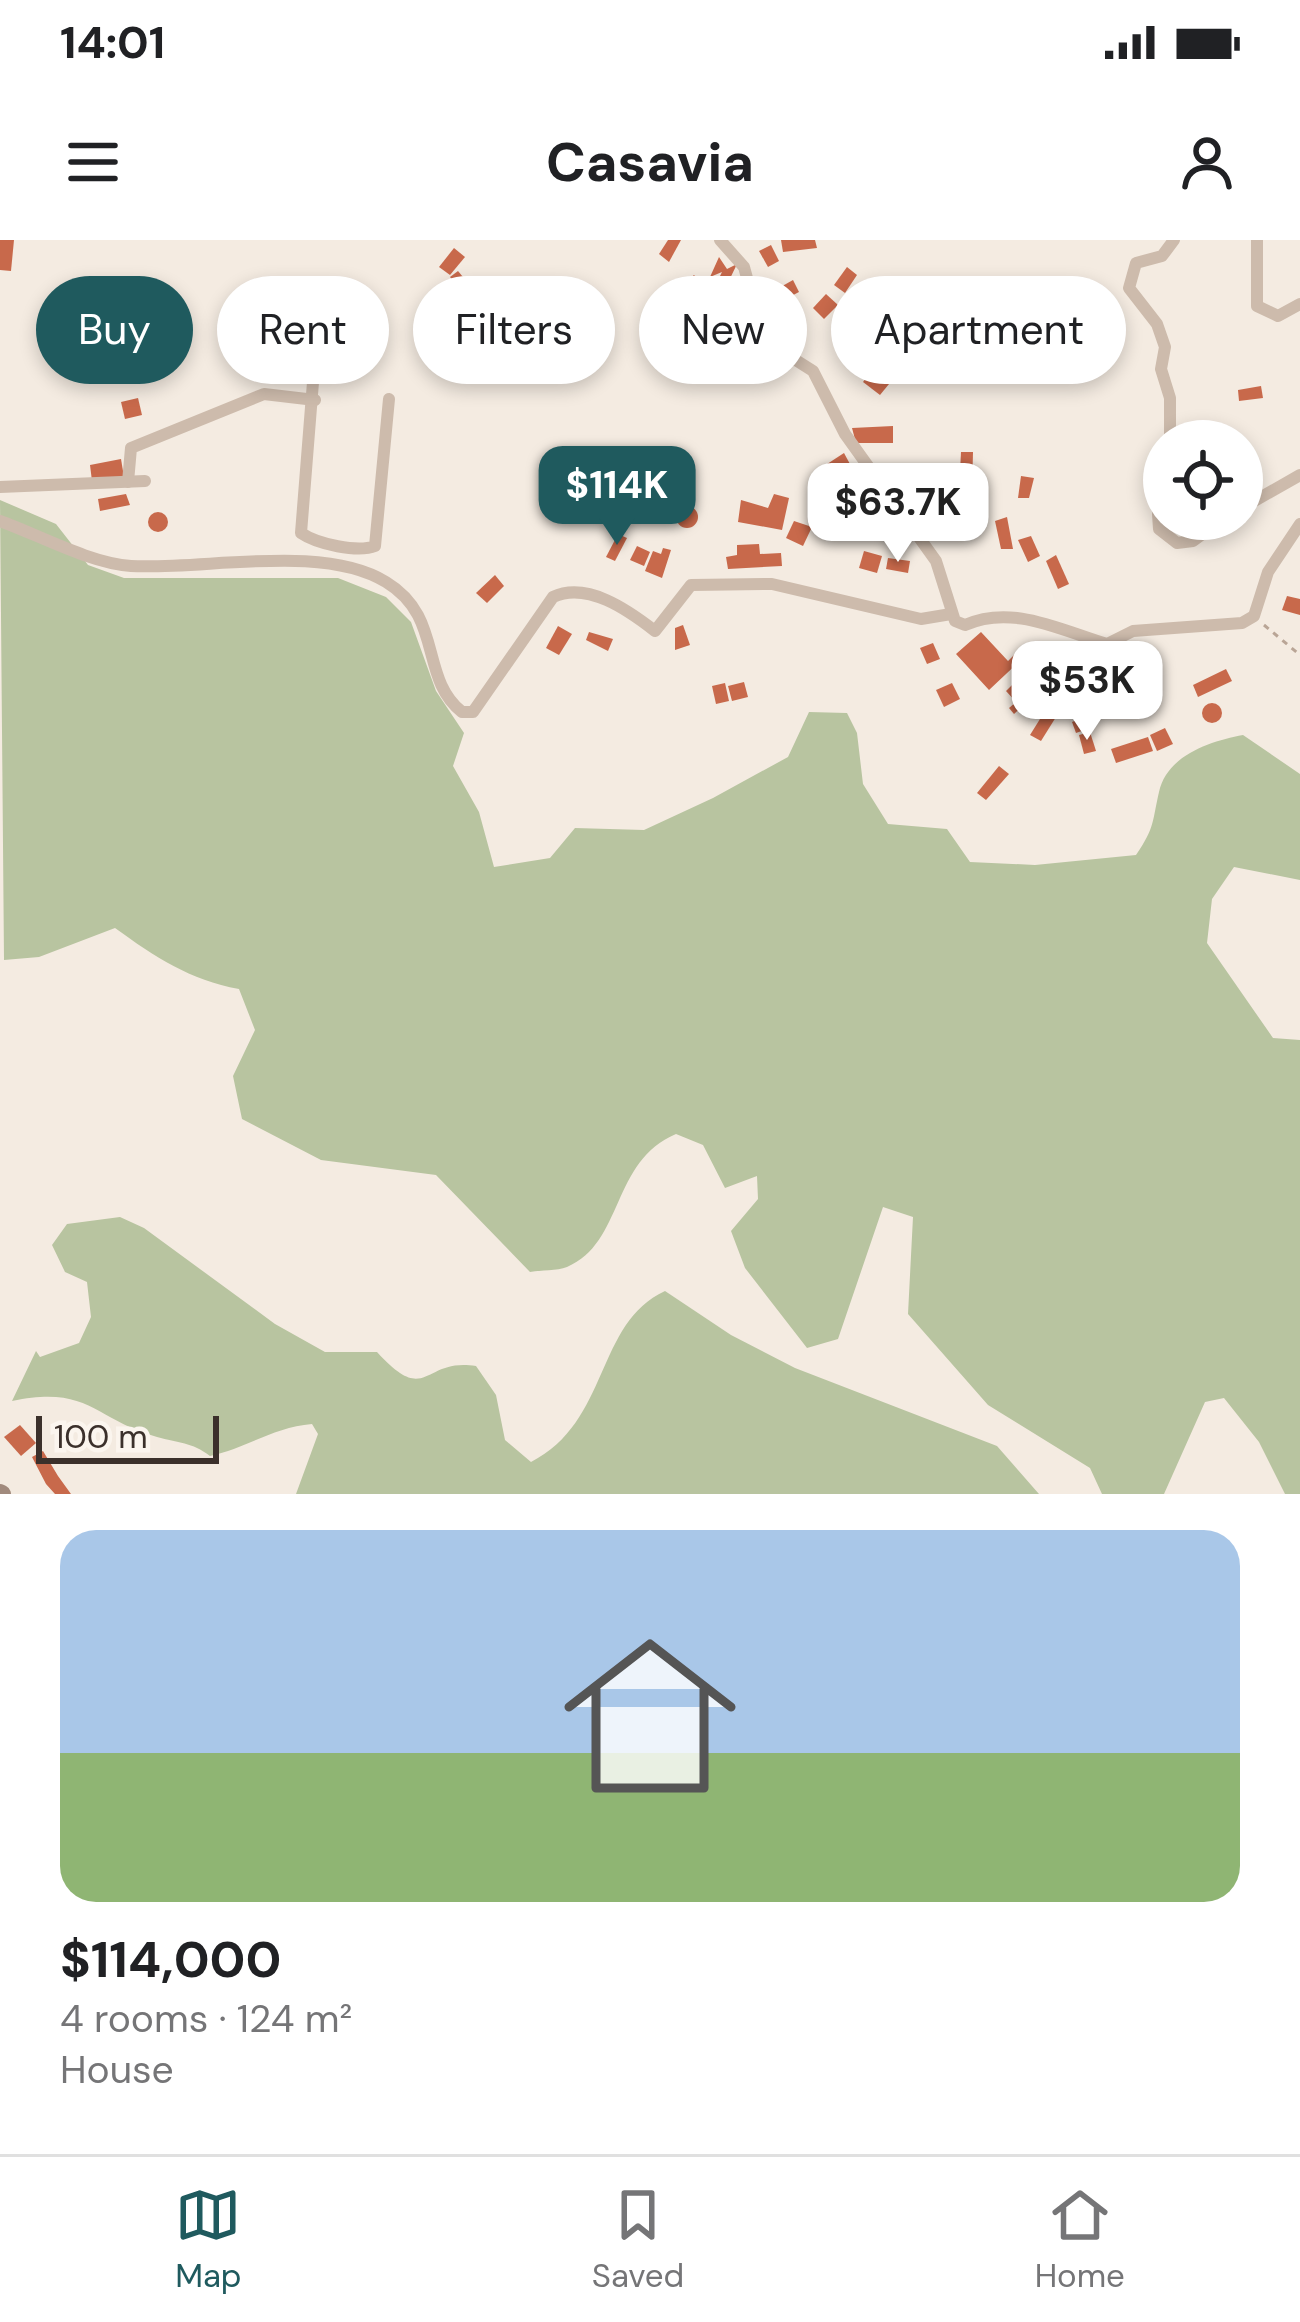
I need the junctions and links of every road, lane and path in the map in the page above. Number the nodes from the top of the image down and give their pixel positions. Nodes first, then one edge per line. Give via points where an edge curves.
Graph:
1 (720, 240) edge
2 (1174, 240) edge
3 (1257, 240) edge
4 (1300, 304) edge
5 (315, 384) edge
6 (388, 399) dead end
7 (315, 400) junction
8 (1170, 420) edge
9 (1300, 475) edge
10 (145, 481) dead end
11 (128, 482) junction
12 (0, 487) edge
13 (1263, 496) edge
14 (0, 521) edge
15 (1300, 524) edge
16 (951, 614) junction
17 (1254, 616) junction
18 (1300, 656) edge

1 - 16 street via 744,267 764,340 813,371 845,434 936,561
2 - 8 street via 1128,275 1165,347
3 - 4 street via 1257,306 1278,316
5 - 7 street
6 - 7 street via 375,546 365,550 301,533
7 - 11 street via 264,394 131,448
9 - 13 street
10 - 11 street
11 - 12 street
14 - 16 street via 125,566 346,564 414,602 430,655 462,712 473,712 553,597 572,591 603,599 655,631 691,585 772,584 921,619
15 - 17 street via 1268,572
16 - 17 street via 965,625 987,615 1018,616 1107,644 1133,631 1218,627
17 - 18 path

